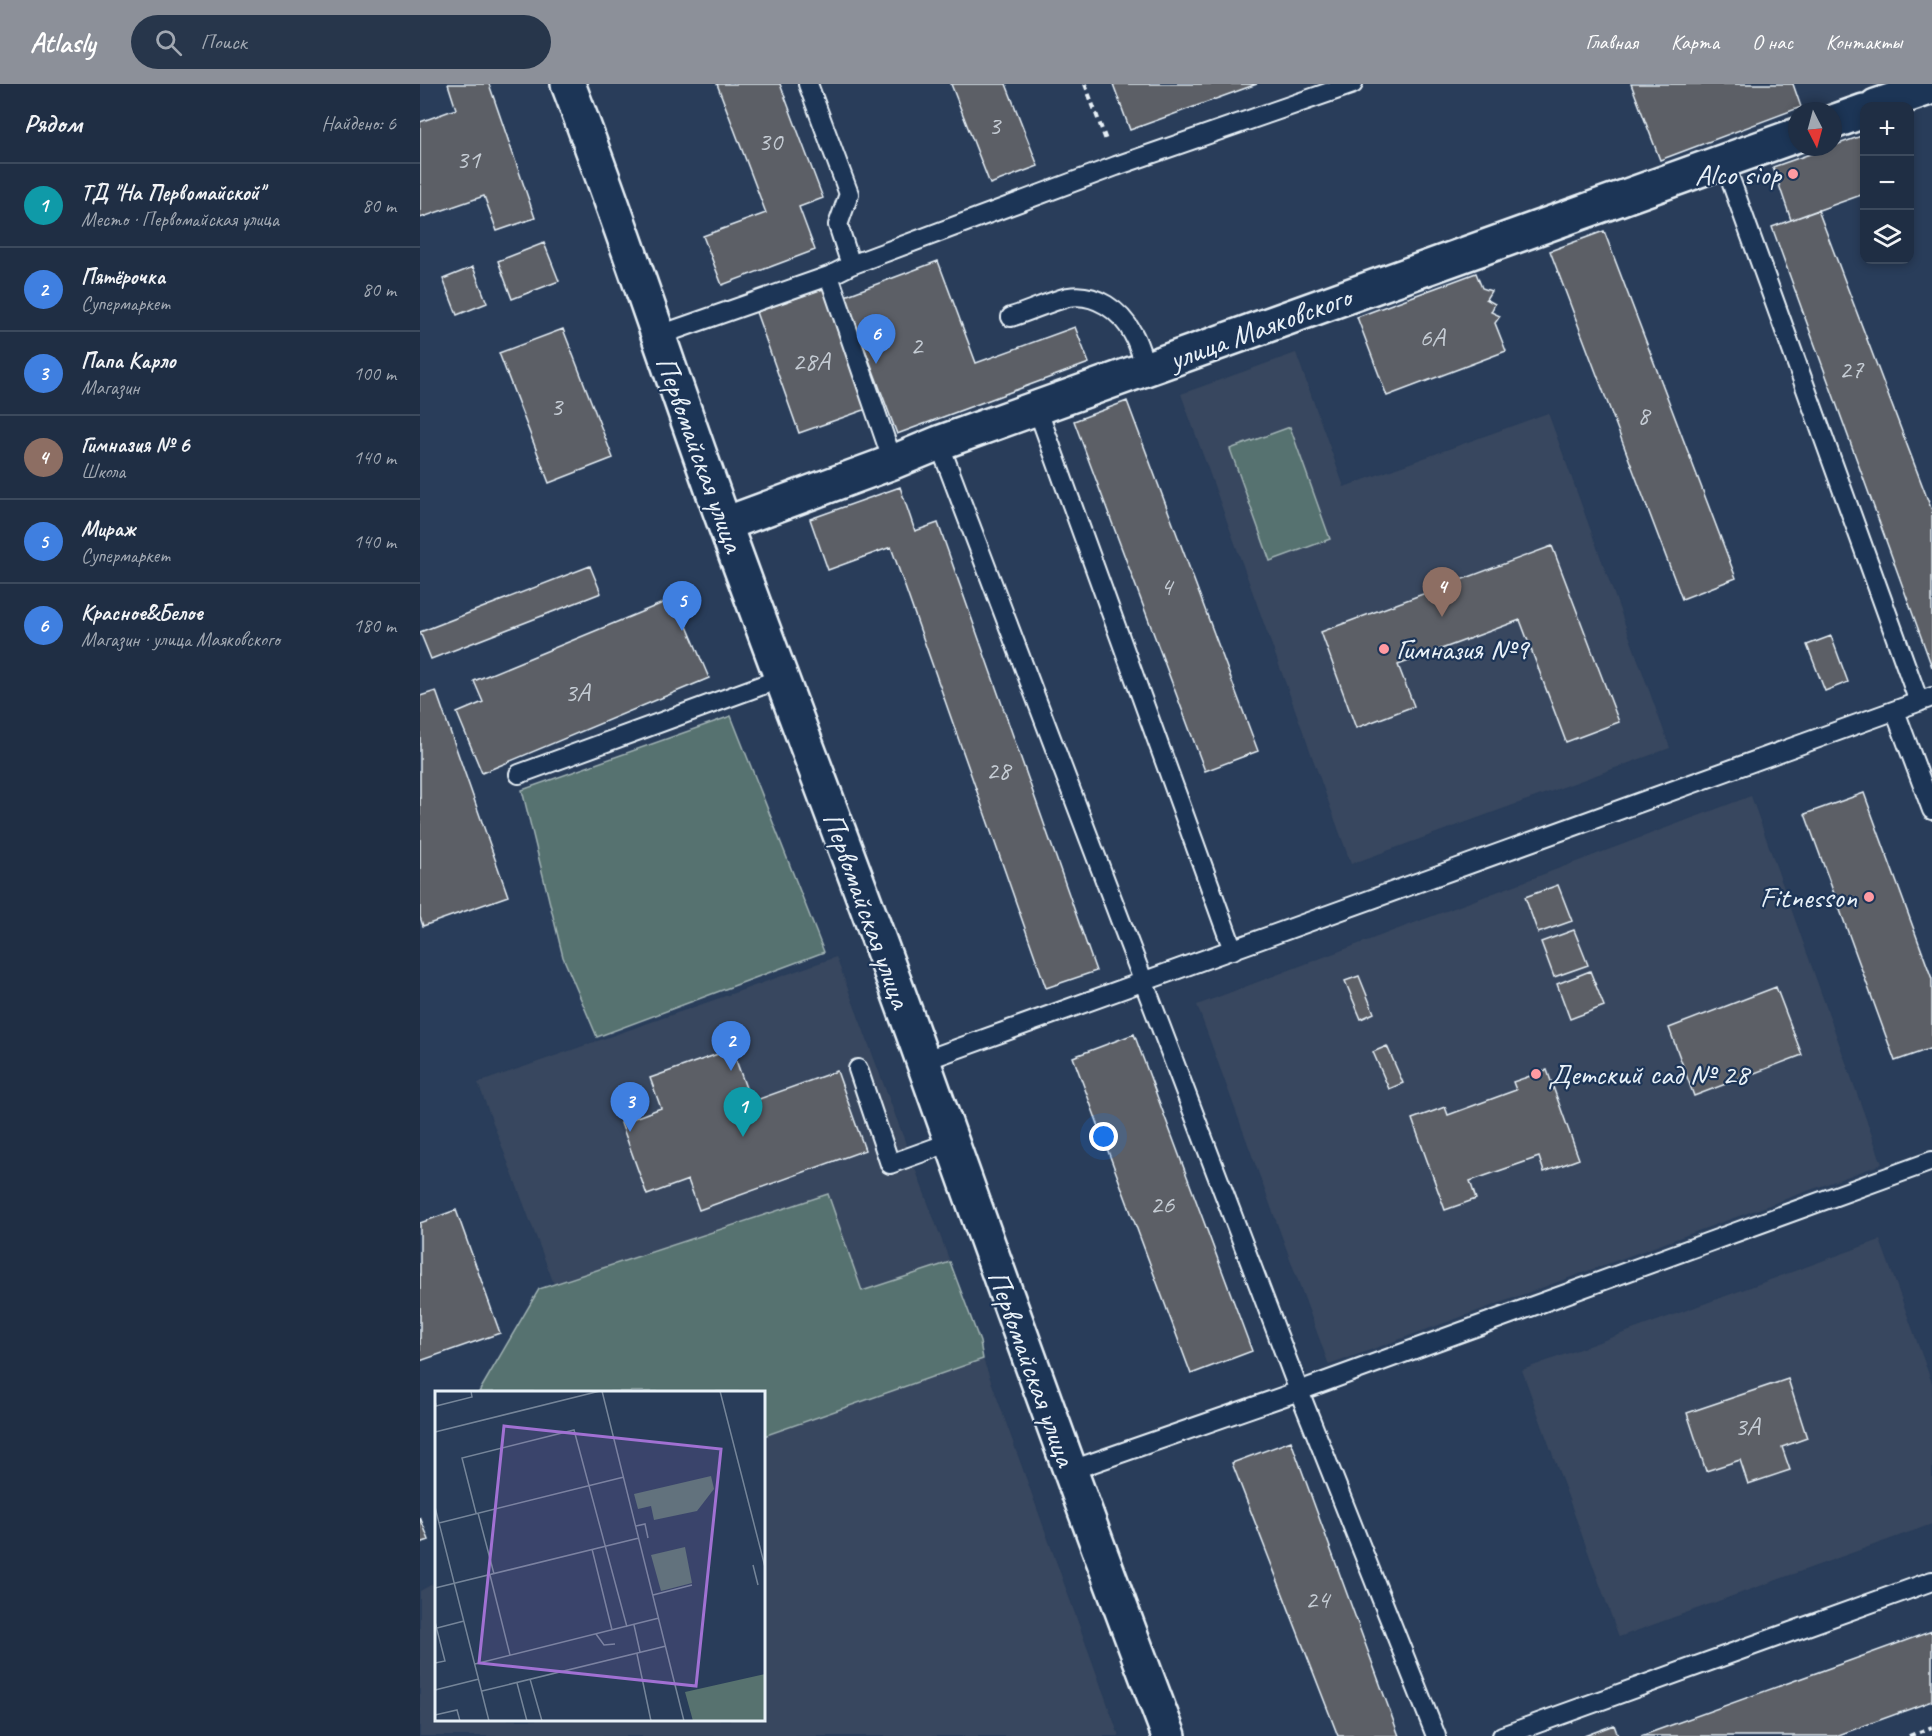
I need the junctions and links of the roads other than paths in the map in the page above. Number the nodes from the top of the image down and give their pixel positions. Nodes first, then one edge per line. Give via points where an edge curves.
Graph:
1 (568, 84) edge
2 (808, 84) edge
3 (1353, 84) edge
4 (1932, 87) edge
5 (1888, 102) edge
6 (1860, 112) edge
7 (1842, 119) edge
8 (1788, 138) edge
9 (1724, 162) junction
10 (850, 265) junction
11 (829, 276) junction
12 (1011, 317) dead end
13 (657, 336) junction
14 (1146, 369) junction
15 (1037, 408) junction
16 (939, 443) junction
17 (893, 462) junction
18 (725, 524) junction
19 (782, 678) junction
20 (1926, 699) edge
21 (1895, 711) junction
22 (519, 774) dead end
23 (1932, 810) edge
24 (1233, 950) junction
25 (1145, 981) junction
26 (923, 1061) junction
27 (858, 1069) dead end
28 (951, 1142) junction
29 (1932, 1161) edge
30 (1299, 1391) junction
31 (1069, 1471) junction
32 (1932, 1581) edge
33 (1169, 1736) edge
34 (1436, 1736) edge
35 (1502, 1736) edge

1 - 13 street, Первомайская улица
2 - 10 lane via 849,194 838,225
3 - 10 lane via 1116,166
4 - 5 street
6 - 7 street
8 - 9 street, улица Маяковского
9 - 14 street, улица Маяковского
9 - 20 lane
10 - 11 lane
11 - 13 lane
11 - 17 lane
12 - 14 lane via 1070,297 1087,297 1117,312 1133,333
13 - 18 street, Первомайская улица
14 - 15 street, улица Маяковского
15 - 16 street, улица Маяковского
15 - 24 lane
16 - 17 street, улица Маяковского
16 - 25 lane
17 - 18 street, улица Маяковского
18 - 19 street, Первомайская улица
19 - 22 lane
19 - 26 street, Первомайская улица
20 - 21 lane
21 - 23 lane
21 - 24 lane
24 - 25 lane
25 - 26 lane
25 - 30 lane
26 - 28 street, Первомайская улица
27 - 28 lane via 890,1164
28 - 31 street, Первомайская улица
29 - 30 lane
30 - 31 lane
30 - 34 lane
31 - 33 street, Первомайская улица
32 - 35 lane

